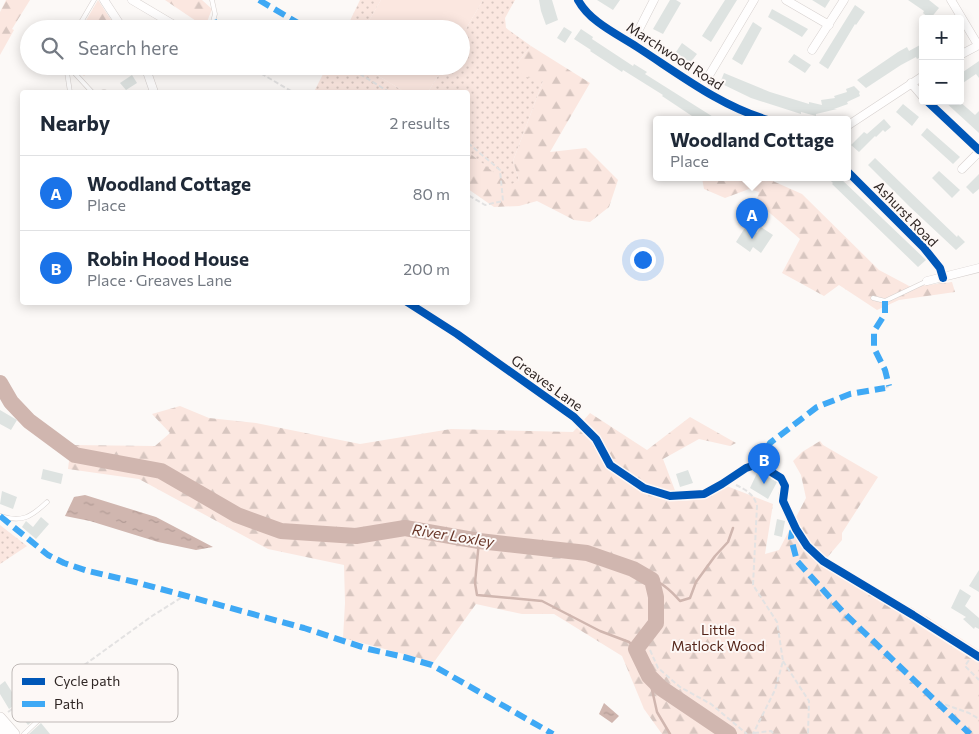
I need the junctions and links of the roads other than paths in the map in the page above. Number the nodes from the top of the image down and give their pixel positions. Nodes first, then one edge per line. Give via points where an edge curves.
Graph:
1 (94, 0) edge
2 (104, 0) edge
3 (132, 0) edge
4 (212, 0) edge
5 (578, 0) edge
6 (654, 0) edge
7 (754, 0) edge
8 (786, 0) edge
9 (844, 0) edge
10 (951, 0) edge
11 (82, 20) edge
12 (117, 20) edge
13 (166, 20) edge
14 (213, 20) edge
15 (828, 25) junction
16 (632, 43) junction
17 (978, 45) edge
18 (812, 50) dead end
19 (964, 53) edge
20 (68, 75) edge
21 (76, 75) edge
22 (148, 75) edge
23 (919, 78) edge
24 (911, 83) junction
25 (701, 89) junction
26 (70, 90) edge
27 (90, 90) edge
28 (153, 90) edge
29 (919, 92) edge
30 (931, 105) edge
31 (757, 116) edge
32 (851, 123) edge
33 (979, 151) edge
34 (962, 169) dead end
35 (851, 175) edge
36 (979, 268) edge
37 (943, 278) junction
38 (927, 282) joint
39 (873, 298) dead end
40 (412, 305) edge
41 (783, 494) dead end
42 (47, 502) dead end
43 (0, 516) edge
44 (4, 715) edge
45 (38, 722) edge
46 (8, 731) edge
47 (24, 734) edge

1 - 11 lane
2 - 12 street
3 - 13 street
4 - 14 lane
5 - 16 street, Marchwood Road via 591,17
6 - 16 street
7 - 25 street
8 - 15 street
9 - 15 street
10 - 17 street
15 - 18 street
16 - 25 street, Marchwood Road
17 - 19 street
20 - 26 lane
21 - 27 lane
22 - 28 street
23 - 24 street
24 - 29 street
24 - 32 street
25 - 31 street, Marchwood Road
30 - 33 street
33 - 34 street
35 - 37 street, Ashurst Road via 924,248 940,268
36 - 37 street
37 - 38 street
38 - 39 lane via 885,301
40 - 41 street, Greaves Lane via 574,416 596,439 610,465 644,488 670,496 704,494 758,464 781,478 785,486
42 - 43 lane via 23,518 14,520
44 - 46 main road
45 - 47 lane

